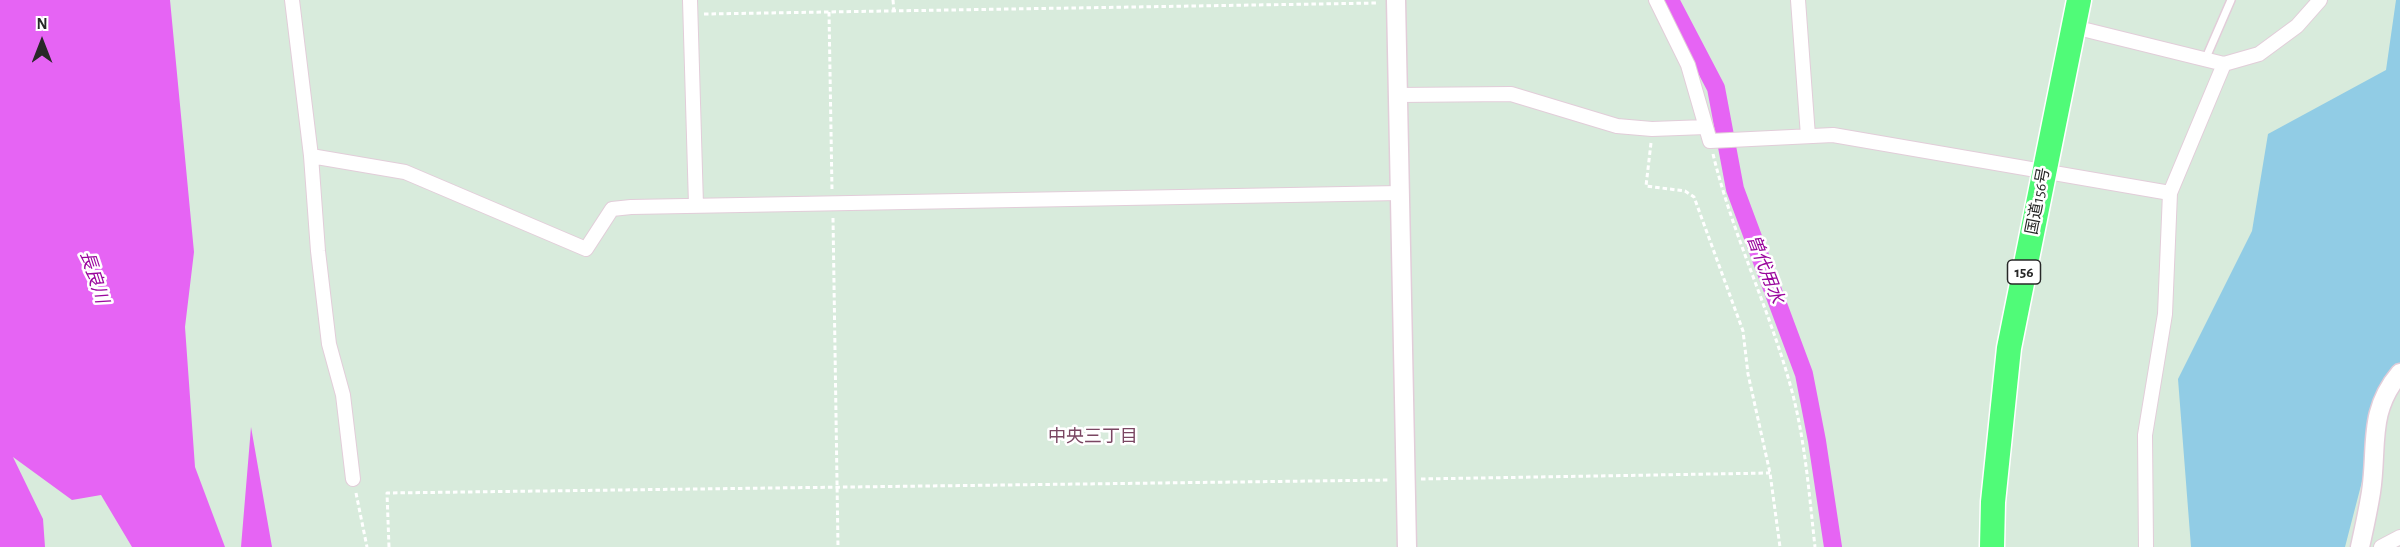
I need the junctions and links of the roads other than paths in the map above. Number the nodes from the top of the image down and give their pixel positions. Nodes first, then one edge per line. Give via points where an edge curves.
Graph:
1 (292, 0) edge
2 (1656, 0) edge
3 (1798, 0) edge
4 (2079, 0) edge
5 (2231, 0) edge
6 (2320, 0) edge
7 (1396, 1) edge
8 (690, 7) edge
9 (2074, 27) junction
10 (2205, 60) junction
11 (2224, 64) junction
12 (1398, 95) junction
13 (1706, 127) junction
14 (1809, 136) junction
15 (311, 156) junction
16 (2044, 171) junction
17 (1400, 193) junction
18 (2170, 193) junction
19 (696, 205) junction
20 (2400, 373) edge
21 (353, 479) road end
22 (2400, 537) edge
23 (1407, 547) edge
24 (1992, 547) edge
25 (2146, 547) edge
26 (2360, 547) edge
27 (2381, 547) edge

1 - 15 street
2 - 13 street via 1688,65
3 - 14 street
4 - 9 highway, 国道156号 / 156
5 - 10 lane
6 - 11 street via 2297,27 2259,54
7 - 12 street
8 - 19 street
9 - 10 street
9 - 16 highway, 国道156号 / 156
10 - 11 street
11 - 18 street
12 - 13 street via 1511,94 1617,126
12 - 17 street
13 - 14 street via 1710,141
14 - 16 street via 1833,135
15 - 19 street via 405,172 586,249 612,209
15 - 21 street via 329,344 344,395
16 - 18 street
16 - 24 highway, 国道156号 / 156 via 2009,348
17 - 19 street
17 - 23 street
18 - 25 street via 2165,314 2145,435
20 - 26 street via 2375,422 2372,491
22 - 27 street

